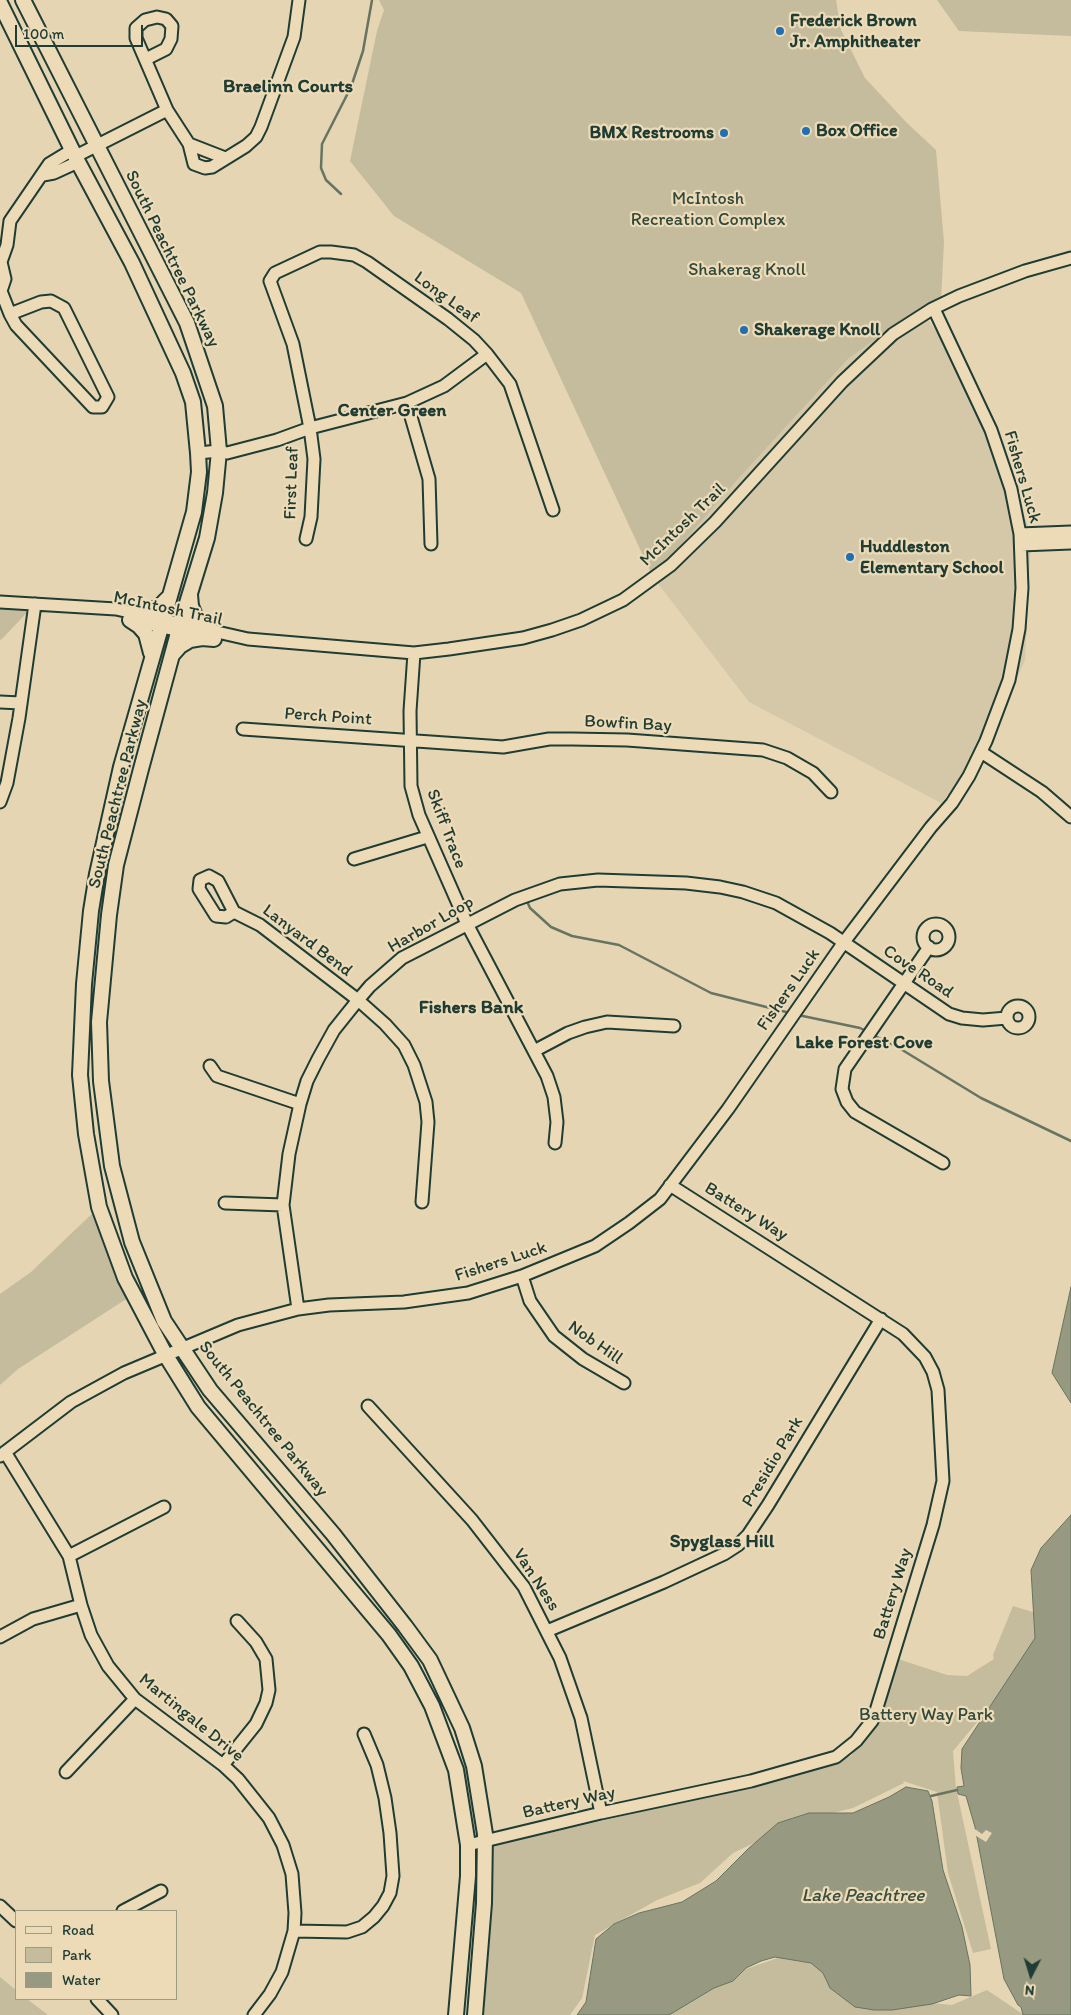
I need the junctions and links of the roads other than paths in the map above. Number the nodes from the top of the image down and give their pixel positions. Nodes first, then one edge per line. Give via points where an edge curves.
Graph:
1 (23, 0) edge
2 (300, 0) edge
3 (0, 3) edge
4 (146, 59) dead end
5 (167, 110) junction
6 (189, 144) junction
7 (96, 146) junction
8 (75, 156) junction
9 (225, 158) junction
10 (1071, 258) edge
11 (934, 308) junction
12 (10, 314) junction
13 (284, 321) joint
14 (487, 354) junction
15 (406, 403) junction
16 (310, 428) junction
17 (219, 451) junction
18 (198, 453) junction
19 (553, 510) dead end
20 (1071, 532) edge
21 (306, 538) dead end
22 (1021, 540) junction
23 (1071, 542) edge
24 (431, 544) dead end
25 (190, 593) junction
26 (168, 598) junction
27 (0, 602) edge
28 (35, 604) junction
29 (132, 616) junction
30 (161, 624) junction
31 (179, 628) junction
32 (215, 636) junction
33 (414, 653) junction
34 (172, 655) junction
35 (152, 656) junction
36 (0, 702) edge
37 (21, 704) junction
38 (243, 729) dead end
39 (410, 740) junction
40 (981, 752) junction
41 (831, 792) dead end
42 (0, 802) edge
43 (1071, 817) edge
44 (427, 837) junction
45 (354, 860) dead end
46 (234, 912) dead end
47 (467, 924) junction
48 (844, 942) junction
49 (929, 947) dead end
50 (905, 984) junction
51 (358, 1000) junction
52 (1007, 1018) dead end
53 (674, 1026) dead end
54 (534, 1051) junction
55 (210, 1066) dead end
56 (300, 1104) junction
57 (555, 1143) dead end
58 (943, 1163) dead end
59 (670, 1185) junction
60 (422, 1202) dead end
61 (225, 1203) dead end
62 (283, 1205) junction
63 (522, 1276) junction
64 (298, 1309) junction
65 (881, 1319) junction
66 (181, 1348) junction
67 (165, 1354) junction
68 (624, 1383) dead end
69 (368, 1406) dead end
70 (2, 1454) edge
71 (164, 1507) dead end
72 (68, 1556) junction
73 (81, 1605) junction
74 (238, 1621) dead end
75 (548, 1631) junction
76 (0, 1636) edge
77 (135, 1699) junction
78 (364, 1734) dead end
79 (223, 1765) junction
80 (66, 1772) dead end
81 (601, 1813) junction
82 (485, 1841) junction
83 (468, 1845) junction
84 (161, 1891) dead end
85 (0, 1906) edge
86 (125, 1910) edge
87 (15, 1920) edge
88 (294, 1931) junction
89 (98, 2000) edge
90 (112, 2015) edge
91 (254, 2015) edge
92 (456, 2015) edge
93 (475, 2015) edge

1 - 7 main road, South Peachtree Parkway
2 - 9 street via 294,37 261,127 246,146
3 - 8 main road, South Peachtree Parkway
4 - 5 street
5 - 6 street
5 - 7 street
6 - 9 street
6 - 9 street via 193,160 199,167 212,167
7 - 8 street
7 - 17 main road, South Peachtree Parkway via 187,323 215,406
8 - 12 street via 49,164 10,221 2,262 4,279 1,291
8 - 18 main road, South Peachtree Parkway via 132,263 183,373 193,402
10 - 11 street, McIntosh Trail via 1025,271
11 - 22 street, Fishers Luck via 994,438 1011,489
11 - 33 street, McIntosh Trail via 893,334 836,389 701,536 671,565 623,600 581,620 523,638
12 - 12 street via 41,302 51,301 64,308 108,397 102,407 93,407 16,325
13 - 14 street, Long Leaf via 271,276 320,252 342,253 367,262 448,319
13 - 16 street, First Leaf via 293,344
14 - 15 street via 444,386
14 - 19 street, Long Leaf via 510,384
15 - 16 street
15 - 24 street via 429,479
16 - 17 street via 292,435 267,435 226,445
16 - 21 street, First Leaf via 314,459 311,516
17 - 18 street
17 - 25 main road, South Peachtree Parkway via 215,494
18 - 26 main road, South Peachtree Parkway via 194,512
20 - 22 street
22 - 23 street
22 - 40 street, Fishers Luck via 1022,588 1014,660 999,710
25 - 31 main road, South Peachtree Parkway
25 - 32 main road via 190,606 196,618
26 - 29 main road via 159,607
26 - 30 main road, South Peachtree Parkway
27 - 28 street, McIntosh Trail
28 - 29 street, McIntosh Trail via 116,610
28 - 37 street
29 - 30 street, McIntosh Trail
29 - 35 main road via 146,634
30 - 31 street, McIntosh Trail
30 - 35 main road, South Peachtree Parkway
31 - 32 street, McIntosh Trail
31 - 34 main road, South Peachtree Parkway
32 - 33 street, McIntosh Trail
32 - 34 main road via 190,640
33 - 39 street, Skiff Trace
34 - 66 main road, South Peachtree Parkway via 116,865 99,1022 101,1081 112,1166 124,1218 164,1321
35 - 67 main road, South Peachtree Parkway via 117,784 97,874 84,984 80,1074 86,1134 99,1207 125,1278
36 - 37 street
37 - 42 street via 11,767
38 - 39 street, Perch Point
39 - 41 street, Bowfin Bay via 504,746 549,740 599,739 762,750 787,758 814,773
39 - 44 street, Skiff Trace via 411,786
40 - 43 street via 1042,792
40 - 48 street, Fishers Luck via 952,803
44 - 45 street
44 - 47 street, Skiff Trace
46 - 51 street, Lanyard Bend via 260,926
47 - 48 street, Harbor Loop via 524,896 560,884 598,880 645,881 742,892 776,903
47 - 51 street, Harbor Loop via 402,958
47 - 54 street, Skiff Trace
48 - 50 street, Cove Road
48 - 59 street, Fishers Luck
49 - 50 street
50 - 52 street, Cove Road via 950,1014 983,1020
50 - 58 street via 846,1069 842,1089 855,1112
51 - 56 street, Harbor Loop via 334,1030 307,1081
51 - 60 street, Lanyard Bend via 404,1045 422,1087 428,1122
53 - 54 street via 607,1022 563,1035
54 - 57 street, Skiff Trace via 554,1097
55 - 56 street via 217,1076
56 - 62 street, Harbor Loop via 289,1154
59 - 63 street, Fishers Luck via 660,1199 595,1246
59 - 65 street, Battery Way
61 - 62 street
62 - 64 street, Harbor Loop
63 - 64 street, Fishers Luck via 433,1300
63 - 68 street, Nob Hill via 530,1301 554,1336 583,1359
64 - 66 street, Fishers Luck via 238,1325
65 - 75 street, Presidio Park via 756,1525 738,1544 724,1554 664,1582
65 - 81 street, Battery Way via 916,1345 933,1372 938,1390 943,1473 933,1525 872,1721 856,1741 836,1757 751,1781
66 - 67 street, Fishers Luck
66 - 82 main road, South Peachtree Parkway via 210,1390 333,1534 430,1660 462,1728 474,1766
67 - 70 street, Fishers Luck via 71,1402
67 - 83 main road, South Peachtree Parkway via 198,1407 389,1635 411,1666 432,1706 456,1770
69 - 75 street, Van Ness via 472,1520 524,1587
70 - 72 street, Martingale Drive
71 - 72 street
72 - 73 street, Martingale Drive
73 - 76 street via 33,1619
73 - 77 street, Martingale Drive via 91,1635 108,1666
74 - 79 street via 266,1659 268,1690 256,1724
75 - 81 street, Van Ness via 580,1718
77 - 79 street, Martingale Drive
77 - 80 street
78 - 88 street via 377,1765 385,1798 393,1876 390,1893 374,1917 362,1927 347,1932
79 - 88 street, Martingale Drive via 254,1797 283,1845 292,1874
81 - 82 street, Battery Way
82 - 83 street, Battery Way
82 - 93 main road, South Peachtree Parkway via 484,1903
83 - 92 main road, South Peachtree Parkway
84 - 86 street
85 - 87 street
88 - 91 street, Martingale Drive via 282,1972
89 - 90 street

